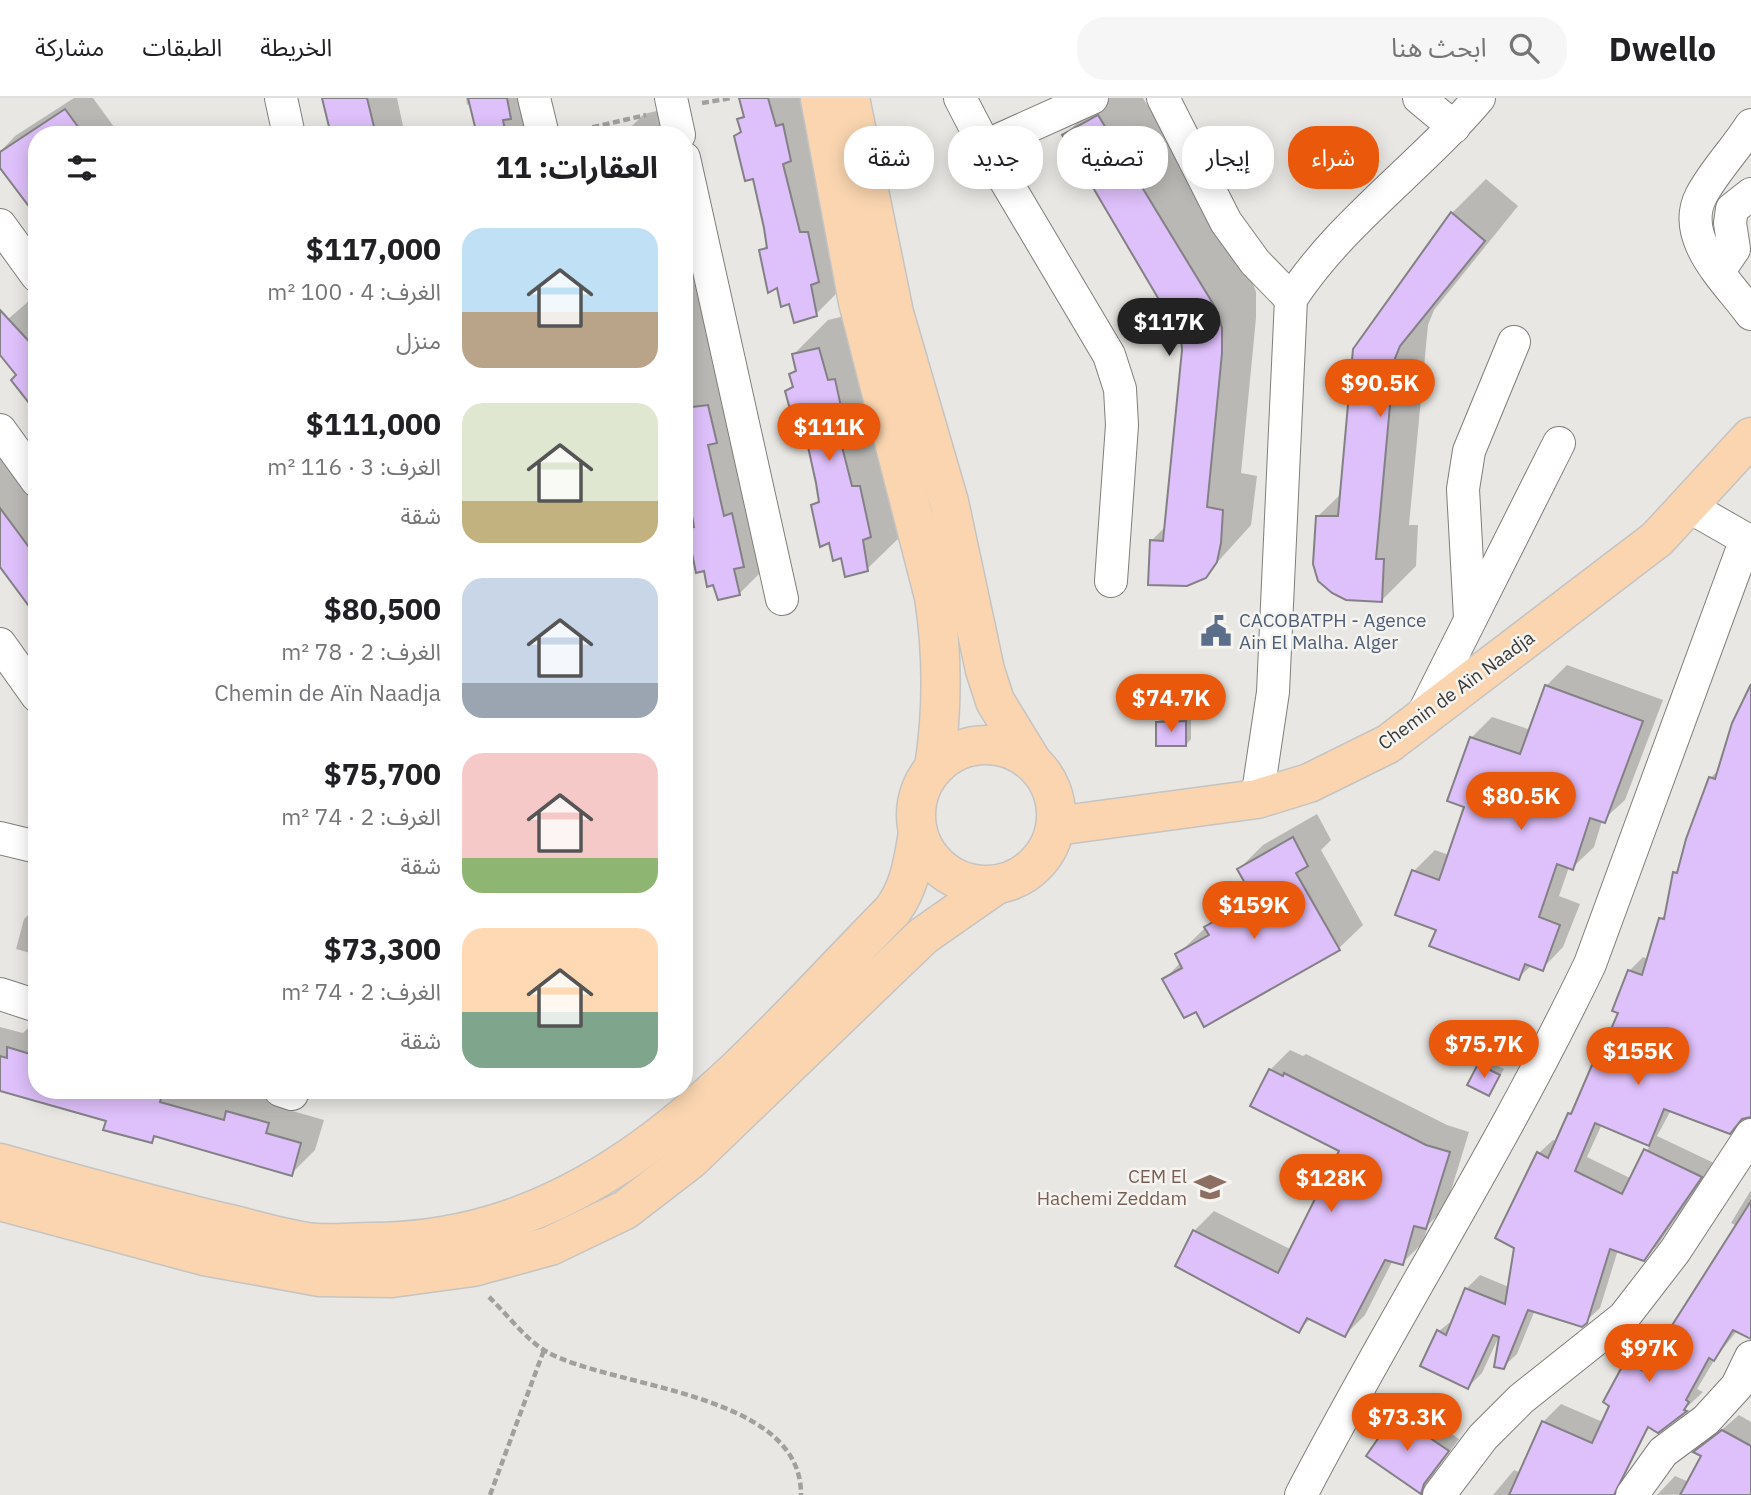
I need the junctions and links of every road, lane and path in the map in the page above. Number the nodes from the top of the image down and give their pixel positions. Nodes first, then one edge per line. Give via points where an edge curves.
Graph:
1 (281, 98) edge
2 (534, 98) edge
3 (732, 98) edge
4 (820, 98) edge
5 (850, 98) edge
6 (960, 98) edge
7 (1092, 98) edge
8 (1163, 98) edge
9 (1419, 98) edge
10 (1479, 98) edge
11 (670, 106) edge
12 (1751, 125) edge
13 (287, 126) edge
14 (540, 126) edge
15 (596, 126) edge
16 (676, 126) edge
17 (975, 126) edge
18 (1030, 126) edge
19 (1454, 127) junction
20 (1011, 189) edge
21 (1751, 194) edge
22 (693, 198) edge
23 (0, 225) edge
24 (28, 264) edge
25 (1719, 271) junction
26 (1291, 299) junction
27 (1751, 314) edge
28 (1514, 342) dead end
29 (0, 430) edge
30 (1751, 437) edge
31 (1559, 443) dead end
32 (28, 469) edge
33 (1688, 506) junction
34 (1749, 540) edge
35 (1111, 581) dead end
36 (782, 599) dead end
37 (1471, 618) junction
38 (0, 644) edge
39 (28, 683) edge
40 (1419, 720) junction
41 (1031, 760) junction
42 (934, 768) junction
43 (1256, 799) junction
44 (1056, 827) junction
45 (918, 833) junction
46 (0, 838) edge
47 (28, 845) edge
48 (996, 885) junction
49 (0, 994) edge
50 (28, 1003) edge
51 (1751, 1135) edge
52 (0, 1163) edge
53 (0, 1201) edge
54 (459, 1269) junction
55 (544, 1350) junction
56 (1751, 1357) edge
57 (490, 1495) edge
58 (801, 1495) edge
59 (1301, 1495) edge
60 (1438, 1495) edge
61 (1632, 1495) edge

1 - 13 street
2 - 14 street
3 - 11 path
4 - 42 main road via 858,302 934,597 942,689
5 - 41 main road via 894,313 949,502 985,670 995,701
6 - 17 street
7 - 18 street
8 - 26 street via 1226,222 1255,262
9 - 19 street
10 - 19 street
11 - 15 path
11 - 16 street
12 - 25 street via 1700,197 1694,226 1698,242
19 - 26 street via 1367,209
20 - 35 street via 1109,355 1120,389 1122,425
21 - 25 street via 1732,209 1734,249
22 - 36 street
23 - 24 street
25 - 27 street
26 - 43 street via 1273,692
28 - 37 street via 1469,451 1465,476
29 - 32 street
30 - 33 main road, Chemin de Aïn Naadja
31 - 37 street
33 - 34 street
33 - 40 main road, Chemin de Aïn Naadja via 1657,539
34 - 59 street via 1590,964 1554,1038 1361,1379
37 - 40 street
38 - 39 street
40 - 43 main road, Chemin de Aïn Naadja via 1388,744 1309,783
41 - 42 main road via 1012,749 981,745 950,754
41 - 44 main road via 1052,790
42 - 45 main road via 921,787
43 - 44 main road, Chemin de Aïn Naadja
44 - 48 main road via 1036,866
45 - 48 main road via 929,856 947,874 971,884
45 - 52 main road via 910,877 892,911 708,1098 638,1154 576,1192 489,1228 407,1242 309,1242
46 - 47 street
48 - 54 main road via 923,936 690,1160 625,1210 550,1246
49 - 50 street
51 - 60 street via 1675,1251 1624,1317 1521,1399 1483,1437
53 - 54 main road via 204,1256 320,1276 392,1278
54 - 55 path
55 - 57 path
55 - 58 path via 566,1361 695,1397 760,1425 790,1454 801,1478
56 - 61 street via 1737,1386 1706,1420 1663,1452

